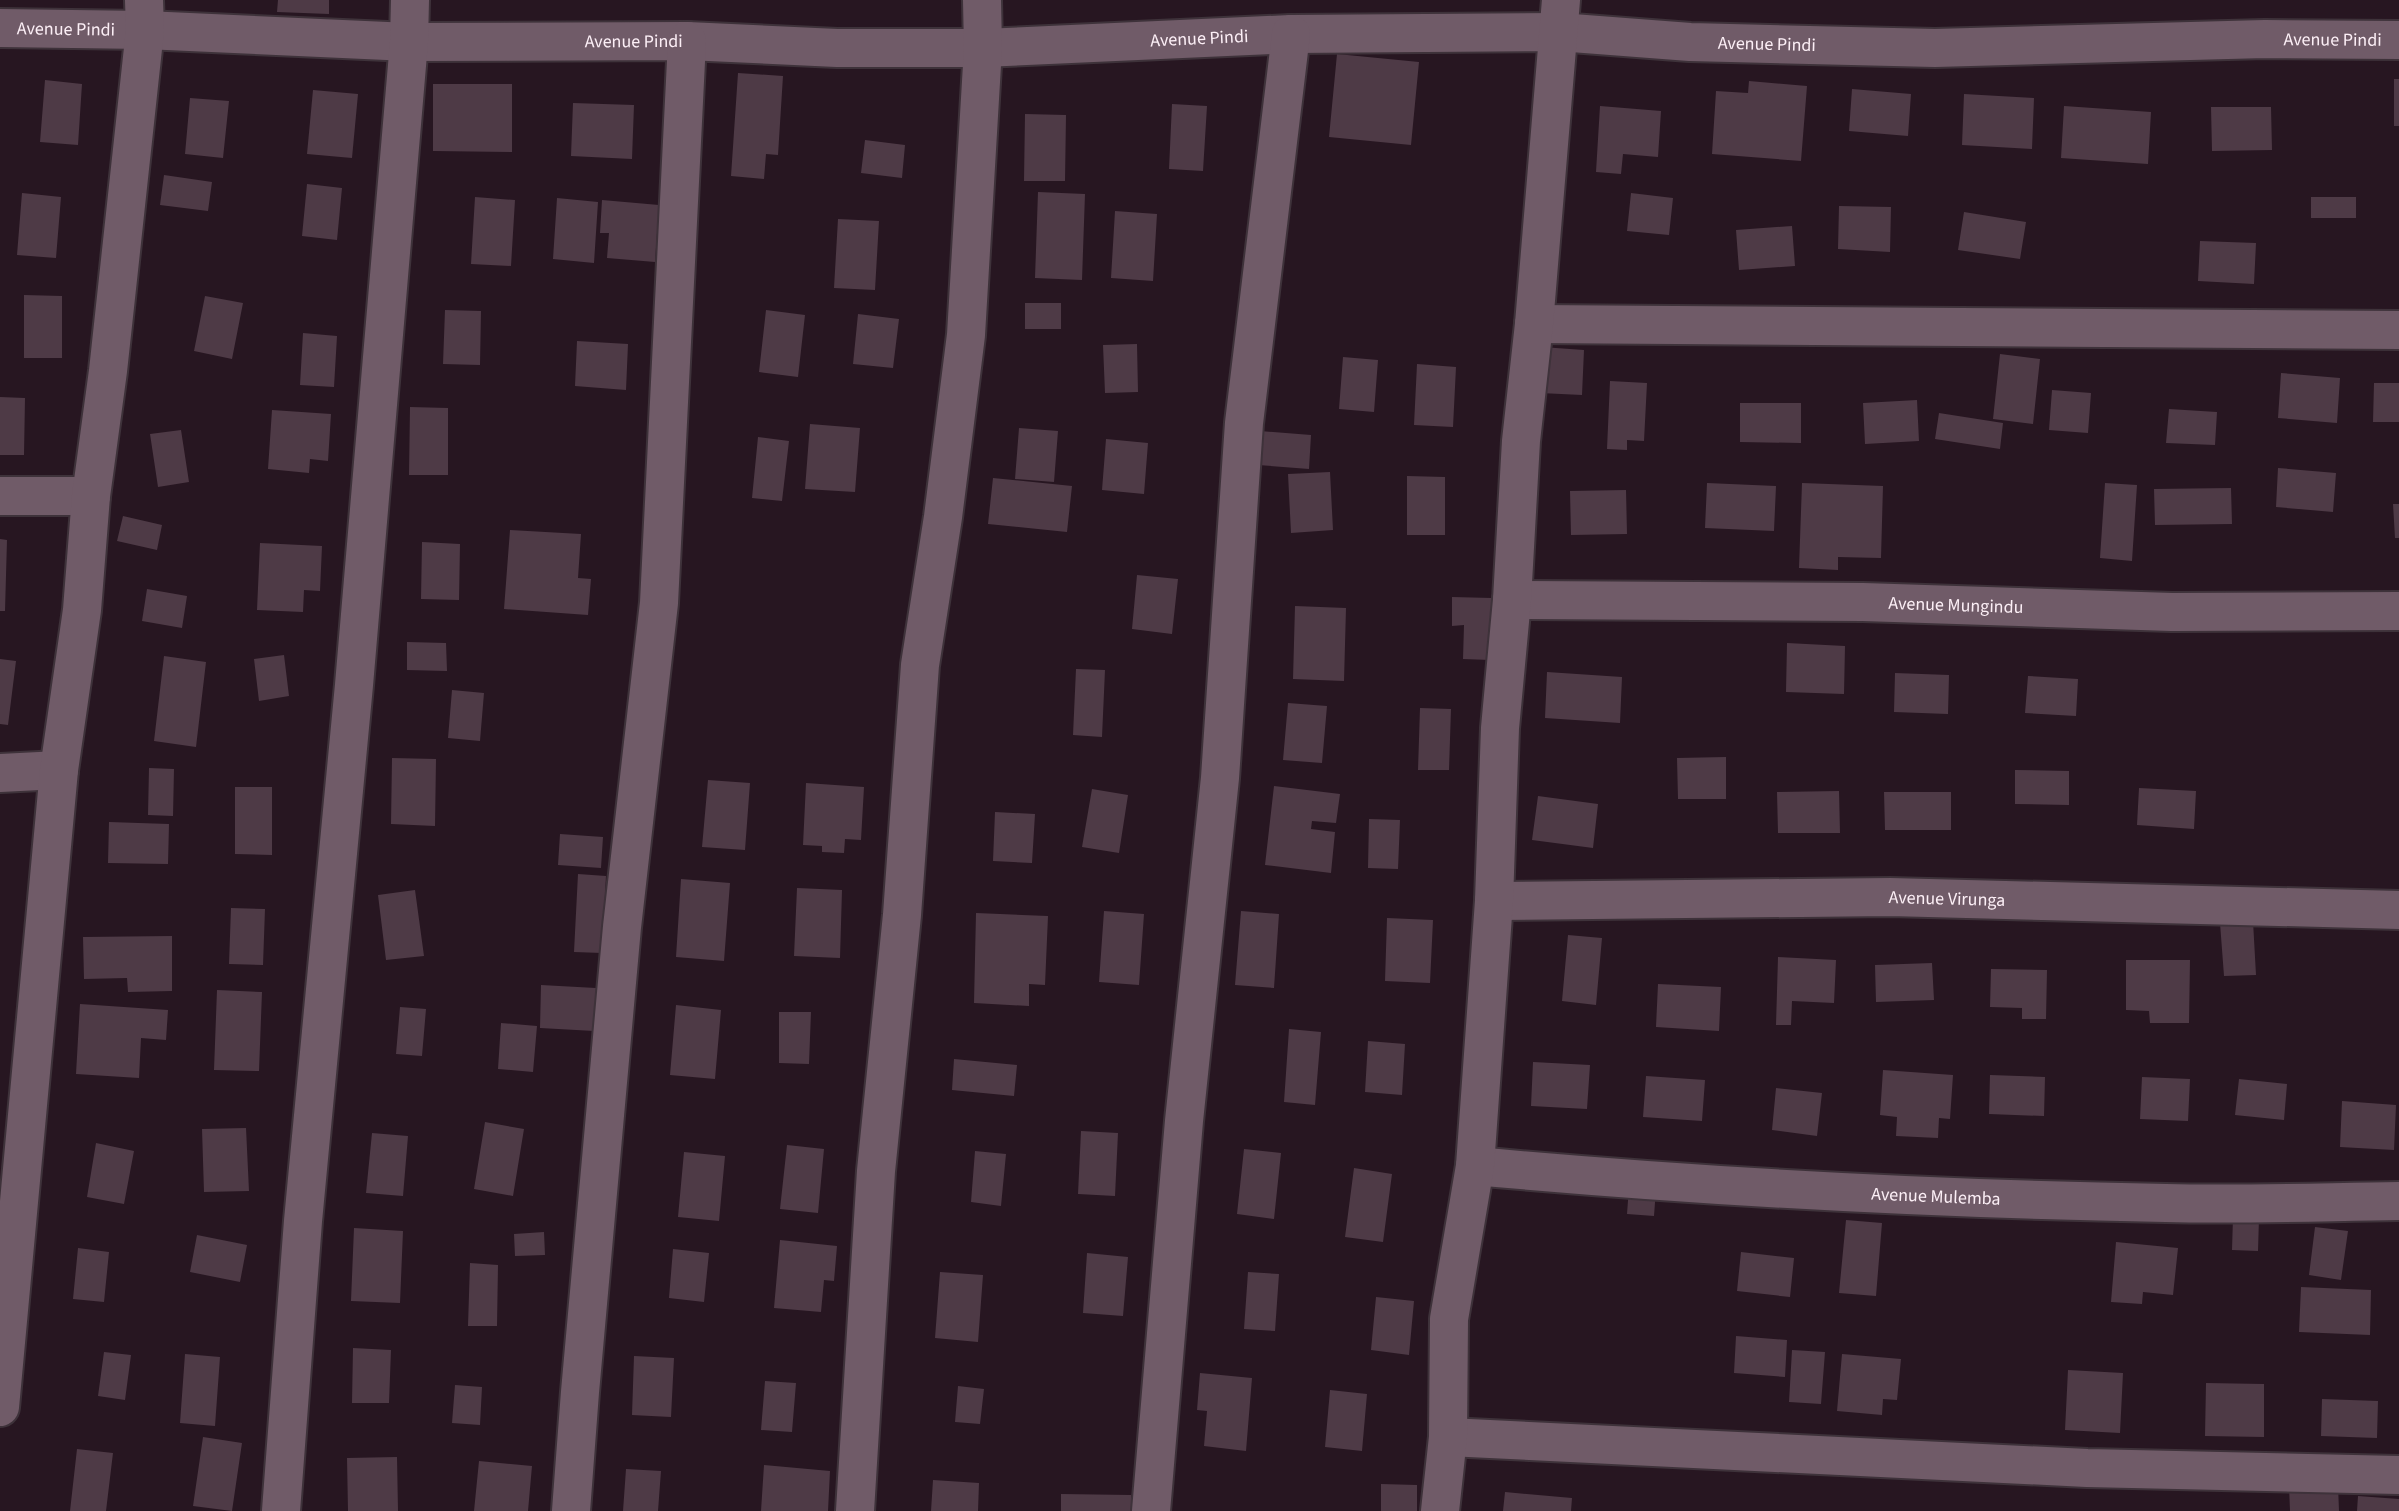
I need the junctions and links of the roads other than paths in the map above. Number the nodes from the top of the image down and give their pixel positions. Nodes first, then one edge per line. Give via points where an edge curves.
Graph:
1 (410, 0) edge
2 (982, 0) edge
3 (144, 15) edge
4 (1560, 16) edge
5 (0, 28) edge
6 (1291, 34) junction
7 (2399, 40) edge
8 (687, 41) junction
9 (409, 42) junction
10 (983, 48) junction
11 (1534, 324) junction
12 (2399, 330) edge
13 (0, 496) edge
14 (91, 496) junction
15 (1512, 600) junction
16 (2399, 611) edge
17 (59, 770) junction
18 (0, 773) edge
19 (1494, 901) junction
20 (2399, 910) edge
21 (14, 1098) edge
22 (1475, 1166) junction
23 (2399, 1202) edge
24 (0, 1408) edge
25 (1448, 1437) junction
26 (2399, 1475) edge
27 (281, 1511) edge
28 (571, 1511) edge
29 (855, 1511) edge
30 (1151, 1511) edge
31 (1440, 1511) edge

1 - 9 street
2 - 10 street
3 - 5 street, Avenue Pindi
3 - 9 street, Avenue Pindi
3 - 14 street
4 - 6 street, Avenue Pindi
4 - 7 street, Avenue Pindi via 1690,42 1936,48
4 - 11 street
6 - 10 street, Avenue Pindi
6 - 30 street via 1244,423 1220,778 1184,1121
8 - 9 street, Avenue Pindi
8 - 10 street, Avenue Pindi
8 - 28 street via 659,603 622,927
9 - 27 street
10 - 29 street via 967,335 920,665 902,915 876,1171
11 - 12 street
11 - 15 street via 1521,441
13 - 14 street
14 - 17 street via 82,610
15 - 16 street, Avenue Mungindu via 1863,601 2172,612
15 - 19 street via 1500,728
17 - 18 street
17 - 21 street
19 - 20 street, Avenue Virunga via 1890,897
19 - 22 street
21 - 24 street
22 - 23 street, Avenue Mulemba via 1628,1180 1922,1195 2168,1203
22 - 25 street via 1448,1319
25 - 26 street via 2087,1468
25 - 31 street

